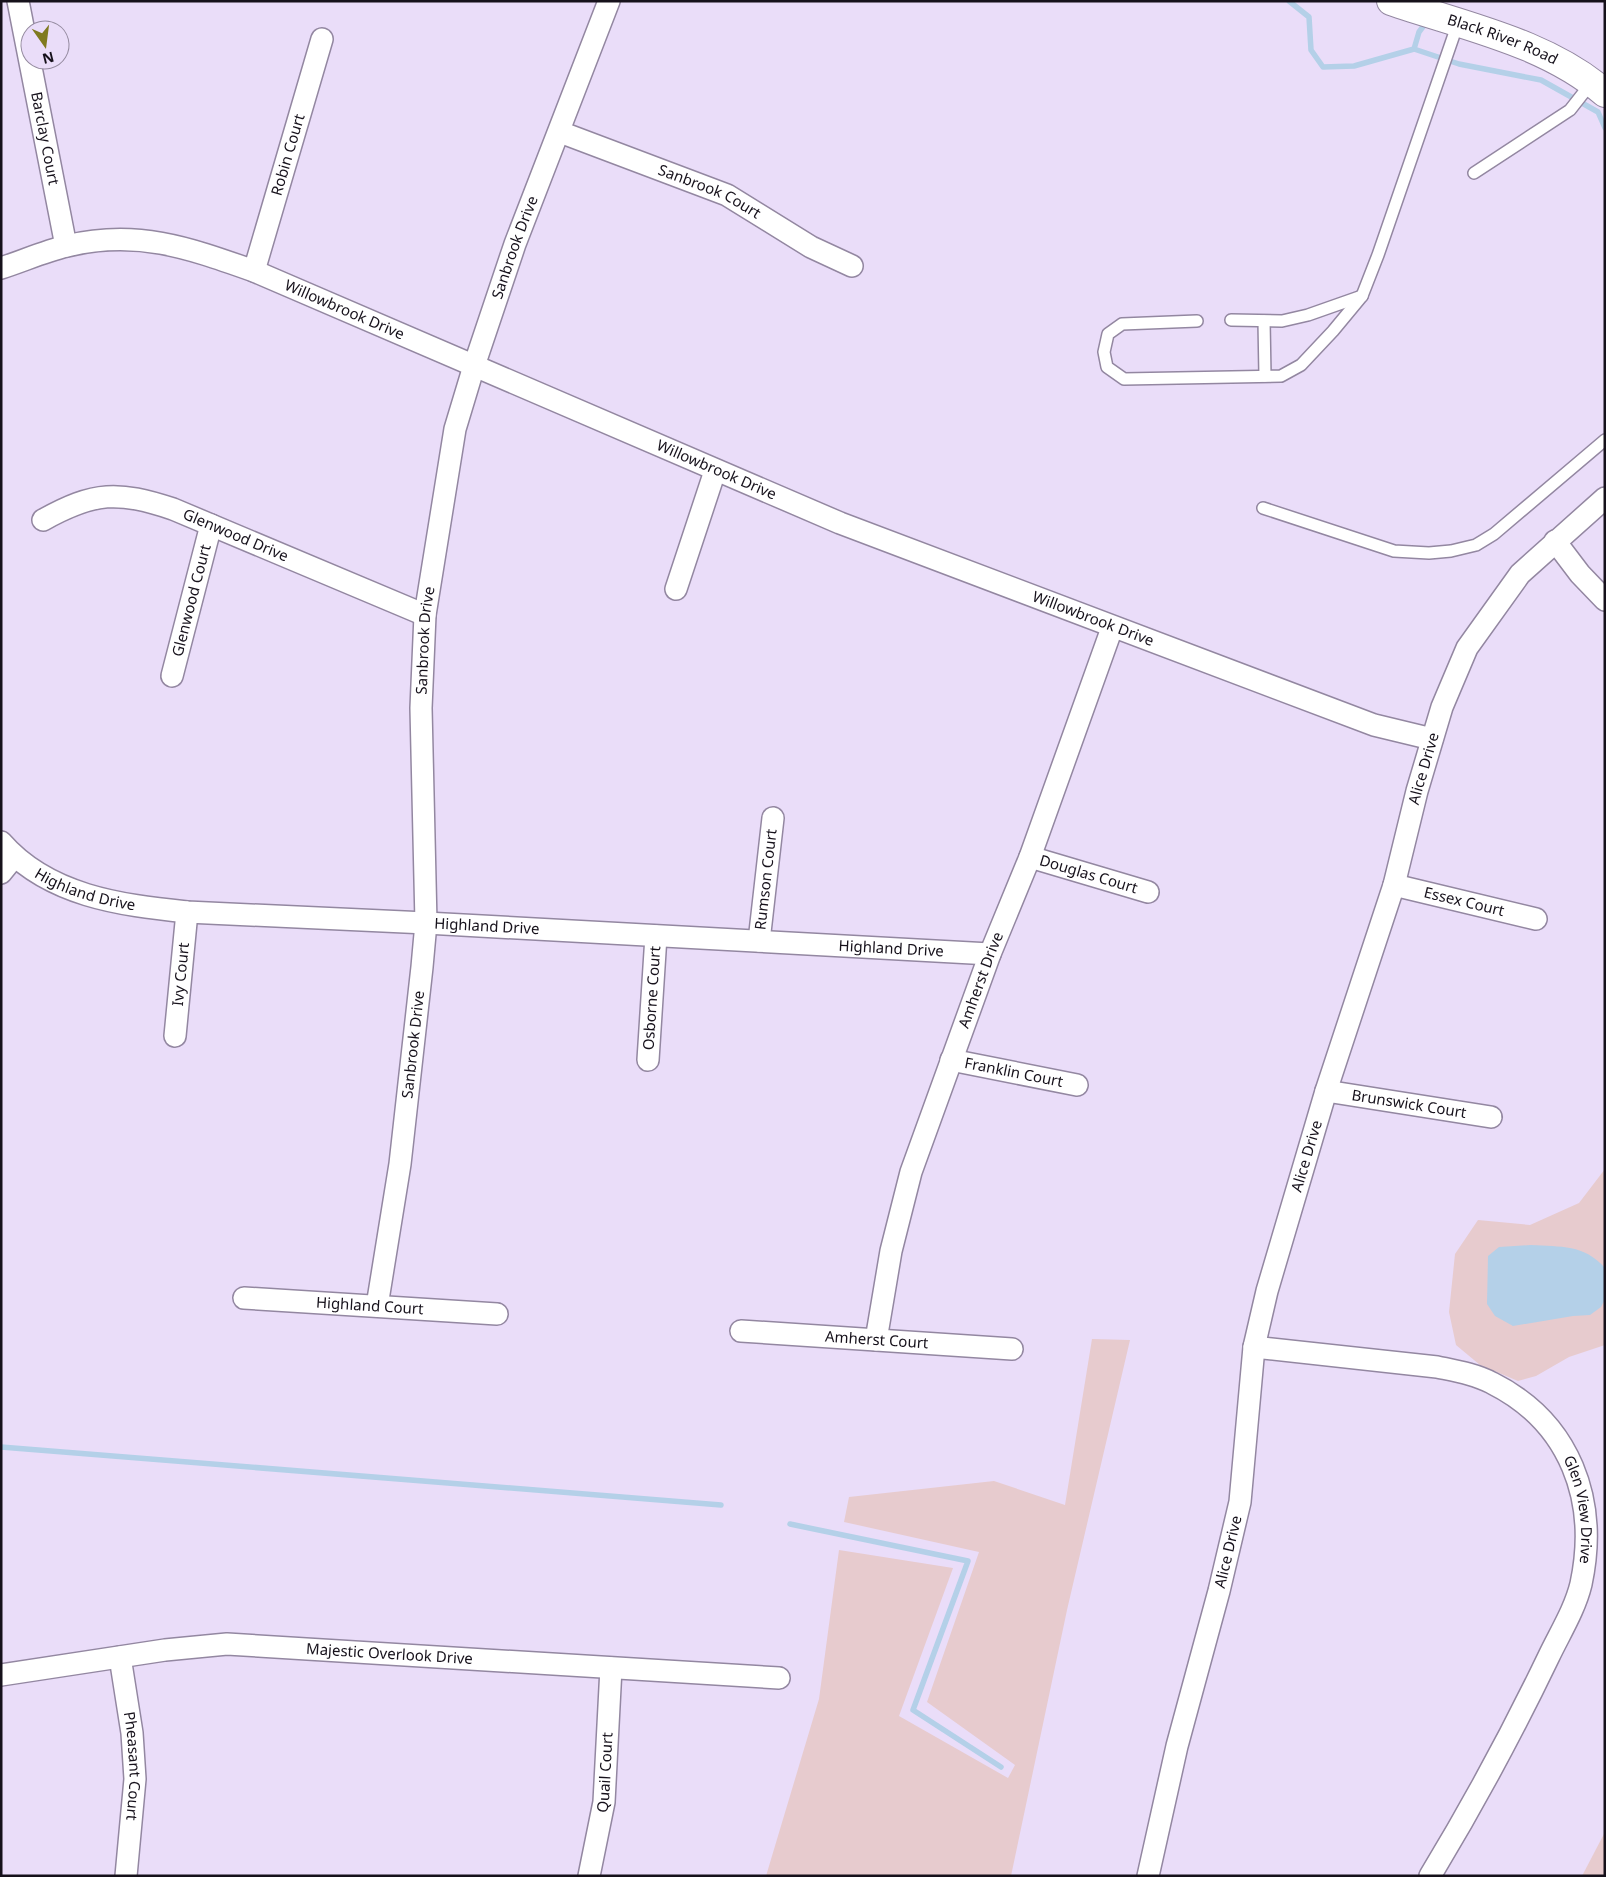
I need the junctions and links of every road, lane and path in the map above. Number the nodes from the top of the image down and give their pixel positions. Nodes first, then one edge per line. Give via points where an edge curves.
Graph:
1 (18, 1) edge
2 (609, 1) edge
3 (1425, 13) edge
4 (322, 39) dead end
5 (1592, 91) edge
6 (560, 132) junction
7 (1474, 173) dead end
8 (66, 246) junction
9 (852, 266) dead end
10 (1, 268) edge
11 (254, 271) junction
12 (1362, 296) junction
13 (1231, 320) dead end
14 (1197, 321) dead end
15 (1264, 321) junction
16 (474, 366) junction
17 (1264, 376) junction
18 (1605, 440) edge
19 (715, 470) junction
20 (1605, 498) edge
21 (1263, 508) dead end
22 (43, 520) dead end
23 (211, 525) junction
24 (1555, 541) junction
25 (676, 589) dead end
26 (1605, 600) edge
27 (425, 614) junction
28 (1112, 628) junction
29 (172, 676) dead end
30 (1432, 739) junction
31 (773, 818) dead end
32 (1030, 856) junction
33 (6, 857) edge
34 (1394, 885) junction
35 (1148, 892) dead end
36 (187, 912) junction
37 (1536, 919) dead end
38 (426, 923) junction
39 (656, 936) junction
40 (759, 941) junction
41 (990, 954) junction
42 (175, 1036) dead end
43 (648, 1060) dead end
44 (951, 1060) junction
45 (1077, 1085) dead end
46 (1326, 1091) junction
47 (1490, 1117) dead end
48 (244, 1298) dead end
49 (377, 1306) junction
50 (497, 1314) dead end
51 (741, 1331) dead end
52 (876, 1340) junction
53 (1254, 1348) junction
54 (1012, 1350) dead end
55 (120, 1657) junction
56 (611, 1668) junction
57 (1, 1675) edge
58 (779, 1678) dead end
59 (126, 1876) edge
60 (589, 1876) edge
61 (1148, 1876) edge
62 (1430, 1876) edge

1 - 8 street, Barclay Court
2 - 6 street, Sanbrook Drive
3 - 5 street, Black River Road via 1546,57
3 - 12 lane via 1448,50
4 - 11 street, Robin Court
5 - 7 lane via 1570,110
6 - 9 street, Sanbrook Court via 727,195 811,247
6 - 16 street, Sanbrook Drive via 515,244
8 - 10 street, Willowbrook Drive
8 - 11 street, Willowbrook Drive via 110,240 158,241
11 - 16 street, Willowbrook Drive
12 - 15 lane via 1300,317
12 - 17 lane via 1301,365 1281,376
13 - 15 lane
14 - 17 lane via 1122,324 1108,334 1104,352 1107,367 1124,379
15 - 17 lane
16 - 19 street, Willowbrook Drive
16 - 27 street, Sanbrook Drive via 455,429
18 - 21 lane via 1494,534 1476,545 1451,550 1429,554 1394,551
19 - 25 street
19 - 28 street, Willowbrook Drive via 840,523
20 - 24 street, Alice Drive
22 - 23 street, Glenwood Drive via 65,507 112,496 136,497
23 - 27 street, Glenwood Drive
23 - 29 street, Glenwood Court
24 - 26 street
24 - 30 street, Alice Drive via 1520,574 1467,648
27 - 38 street, Sanbrook Drive via 421,708
28 - 30 street, Willowbrook Drive via 1374,725
28 - 32 street, Amherst Drive
30 - 34 street, Alice Drive
31 - 40 street, Rumson Court
32 - 35 street, Douglas Court
32 - 41 street, Amherst Drive
33 - 36 street, Highland Drive via 97,899
34 - 37 street, Essex Court
34 - 46 street, Alice Drive
36 - 38 street, Highland Drive
36 - 42 street, Ivy Court
38 - 39 street, Highland Drive
38 - 49 street, Sanbrook Drive via 401,1154
39 - 40 street, Highland Drive
39 - 43 street, Osborne Court
40 - 41 street, Highland Drive
41 - 44 street, Amherst Drive
44 - 45 street, Franklin Court
44 - 52 street, Amherst Drive via 911,1172 898,1219
46 - 47 street, Brunswick Court
46 - 53 street, Alice Drive via 1267,1291
48 - 49 street, Highland Court
49 - 50 street, Highland Court
51 - 52 street, Amherst Court
52 - 54 street, Amherst Court
53 - 61 street, Alice Drive via 1240,1502 1177,1746
53 - 62 street, Glen View Drive via 1437,1367 1491,1382 1528,1406 1551,1429 1578,1480 1588,1541 1580,1585 1533,1690
55 - 56 street, Majestic Overlook Drive via 228,1644
55 - 57 street, Majestic Overlook Drive
55 - 59 street, Pheasant Court via 132,1734 135,1779
56 - 58 street, Majestic Overlook Drive
56 - 60 street, Quail Court via 604,1802

